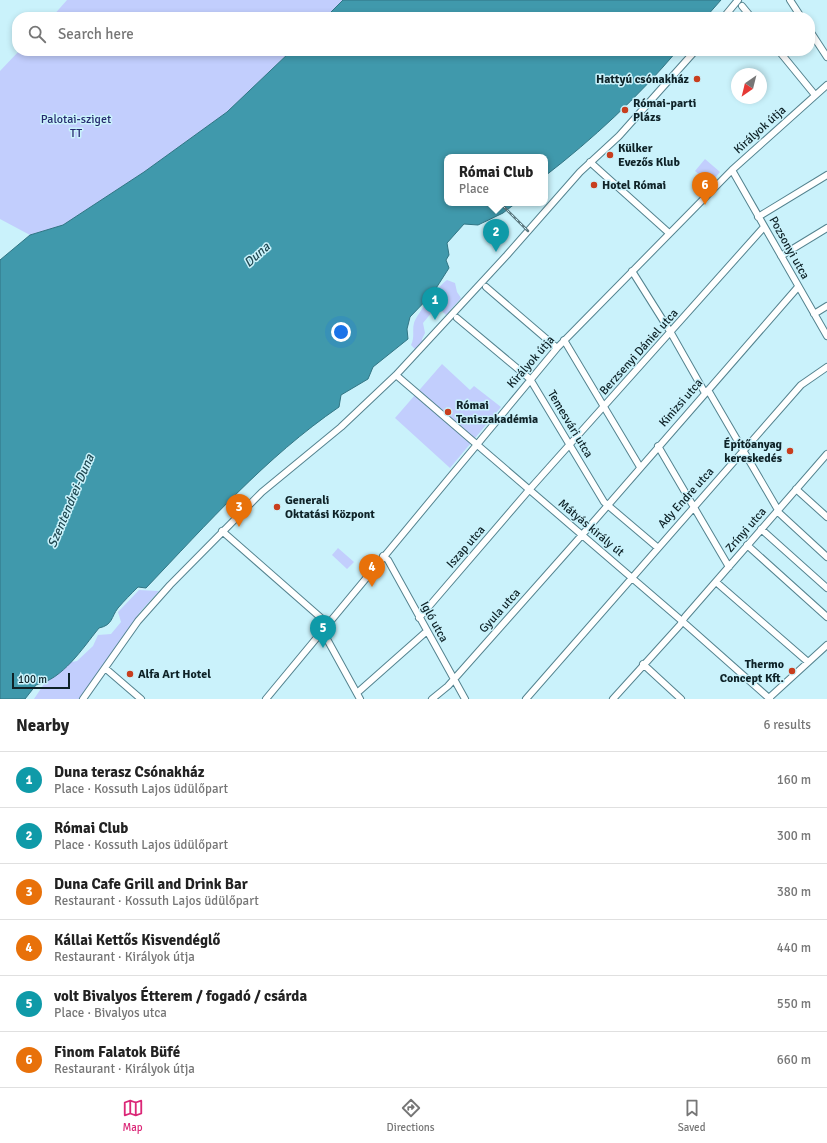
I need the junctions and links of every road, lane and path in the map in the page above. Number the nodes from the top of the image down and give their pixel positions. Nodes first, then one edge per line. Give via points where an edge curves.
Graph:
1 (738, 0) edge
2 (790, 0) edge
3 (742, 6) dead end
4 (728, 12) edge
5 (747, 12) edge
6 (798, 12) edge
7 (815, 39) edge
8 (691, 56) edge
9 (783, 56) edge
10 (827, 57) edge
11 (827, 85) edge
12 (816, 95) junction
13 (590, 162) junction
14 (732, 170) junction
15 (827, 175) edge
16 (758, 216) junction
17 (764, 227) junction
18 (827, 228) edge
19 (669, 233) junction
20 (781, 256) junction
21 (632, 271) junction
22 (486, 287) dead end
23 (798, 287) junction
24 (827, 306) edge
25 (814, 314) junction
26 (457, 318) dead end
27 (671, 333) junction
28 (827, 336) edge
29 (564, 340) junction
30 (557, 348) junction
31 (827, 367) edge
32 (396, 375) junction
33 (530, 379) junction
34 (706, 391) junction
35 (603, 407) junction
36 (476, 444) junction
37 (570, 445) junction
38 (658, 446) junction
39 (743, 450) junction
40 (827, 454) edge
41 (825, 461) edge
42 (640, 467) junction
43 (796, 489) junction
44 (529, 490) junction
45 (607, 505) junction
46 (693, 506) junction
47 (777, 511) junction
48 (827, 517) edge
49 (761, 529) junction
50 (222, 531) junction
51 (582, 535) junction
52 (747, 545) junction
53 (657, 547) junction
54 (384, 556) junction
55 (827, 557) edge
56 (729, 567) junction
57 (631, 577) junction
58 (716, 582) junction
59 (827, 588) edge
60 (827, 617) edge
61 (419, 618) junction
62 (682, 621) junction
63 (328, 624) junction
64 (322, 630) junction
65 (427, 631) junction
66 (827, 645) edge
67 (808, 662) junction
68 (643, 664) junction
69 (105, 668) junction
70 (454, 679) junction
71 (357, 693) junction
72 (767, 698) edge
73 (83, 699) edge
74 (141, 699) edge
75 (266, 699) edge
76 (360, 699) edge
77 (432, 699) edge
78 (465, 699) edge
79 (526, 699) edge
80 (613, 699) edge
81 (681, 699) edge

1 - 4 street
2 - 6 street
3 - 5 street
7 - 10 street
8 - 13 street via 619,136
9 - 12 street
11 - 12 street, Királyok útja
12 - 14 street, Királyok útja
13 - 19 street
13 - 32 street
14 - 16 street, Pozsonyi utca
14 - 19 street, Királyok útja
15 - 16 street
16 - 17 street, Pozsonyi utca
17 - 20 street, Pozsonyi utca
17 - 27 street, Berzsenyi Dániel utca
18 - 20 street
19 - 21 street, Királyok útja
20 - 23 street, Pozsonyi utca
21 - 27 street
21 - 29 street, Királyok útja
22 - 30 street
23 - 25 street, Pozsonyi utca
23 - 34 street, Kinizsi utca
24 - 25 street
25 - 28 street, Pozsonyi utca
26 - 33 street, Temesvári utca
27 - 34 street
27 - 35 street, Berzsenyi Dániel utca
29 - 30 street, Királyok útja
29 - 35 street
30 - 33 street, Királyok útja
31 - 39 street, Ady Endre utca via 805,380
32 - 36 street, Mátyás király út
32 - 50 street via 341,427 262,492
33 - 36 street, Királyok útja
33 - 37 street, Temesvári utca
34 - 38 street, Kinizsi utca
34 - 39 street
35 - 37 street, Berzsenyi Dániel utca
35 - 42 street
36 - 44 street, Mátyás király út
36 - 54 street, Királyok útja
37 - 44 street, Berzsenyi Dániel utca
37 - 45 street, Temesvári utca
38 - 42 street, Kinizsi utca
38 - 46 street
39 - 46 street, Ady Endre utca
39 - 47 street
40 - 41 street, Zrínyi utca
41 - 43 street, Zrínyi utca
42 - 45 street, Kinizsi utca
43 - 47 street, Zrínyi utca
43 - 48 street
44 - 51 street, Mátyás király út
44 - 61 street, Iszap utca
45 - 51 street, Kinizsi utca
45 - 53 street, Temesvári utca
46 - 53 street, Ady Endre utca
46 - 56 street
47 - 49 street, Zrínyi utca
47 - 55 street
49 - 52 street, Zrínyi utca
49 - 59 street
50 - 63 street
50 - 69 street via 148,609
51 - 57 street, Mátyás király út
51 - 70 street, Gyula utca
52 - 56 street, Zrínyi utca
52 - 60 street
53 - 57 street, Ady Endre utca
54 - 61 street, Igló utca
54 - 63 street, Királyok útja
56 - 58 street, Zrínyi utca
57 - 62 street, Mátyás király út
57 - 79 street, Ady Endre utca
58 - 62 street, Zrínyi utca
58 - 67 street
61 - 65 street, Igló utca
62 - 68 street, Zrínyi utca
62 - 72 street, Mátyás király út
63 - 64 street, Királyok útja
64 - 71 street
64 - 75 street, Királyok útja
65 - 70 street, Igló utca
65 - 71 street
66 - 67 street
67 - 72 street
68 - 80 street, Zrínyi utca
68 - 81 street
69 - 73 street
69 - 74 street
70 - 77 street, Gyula utca
70 - 78 street, Igló utca
71 - 76 street

